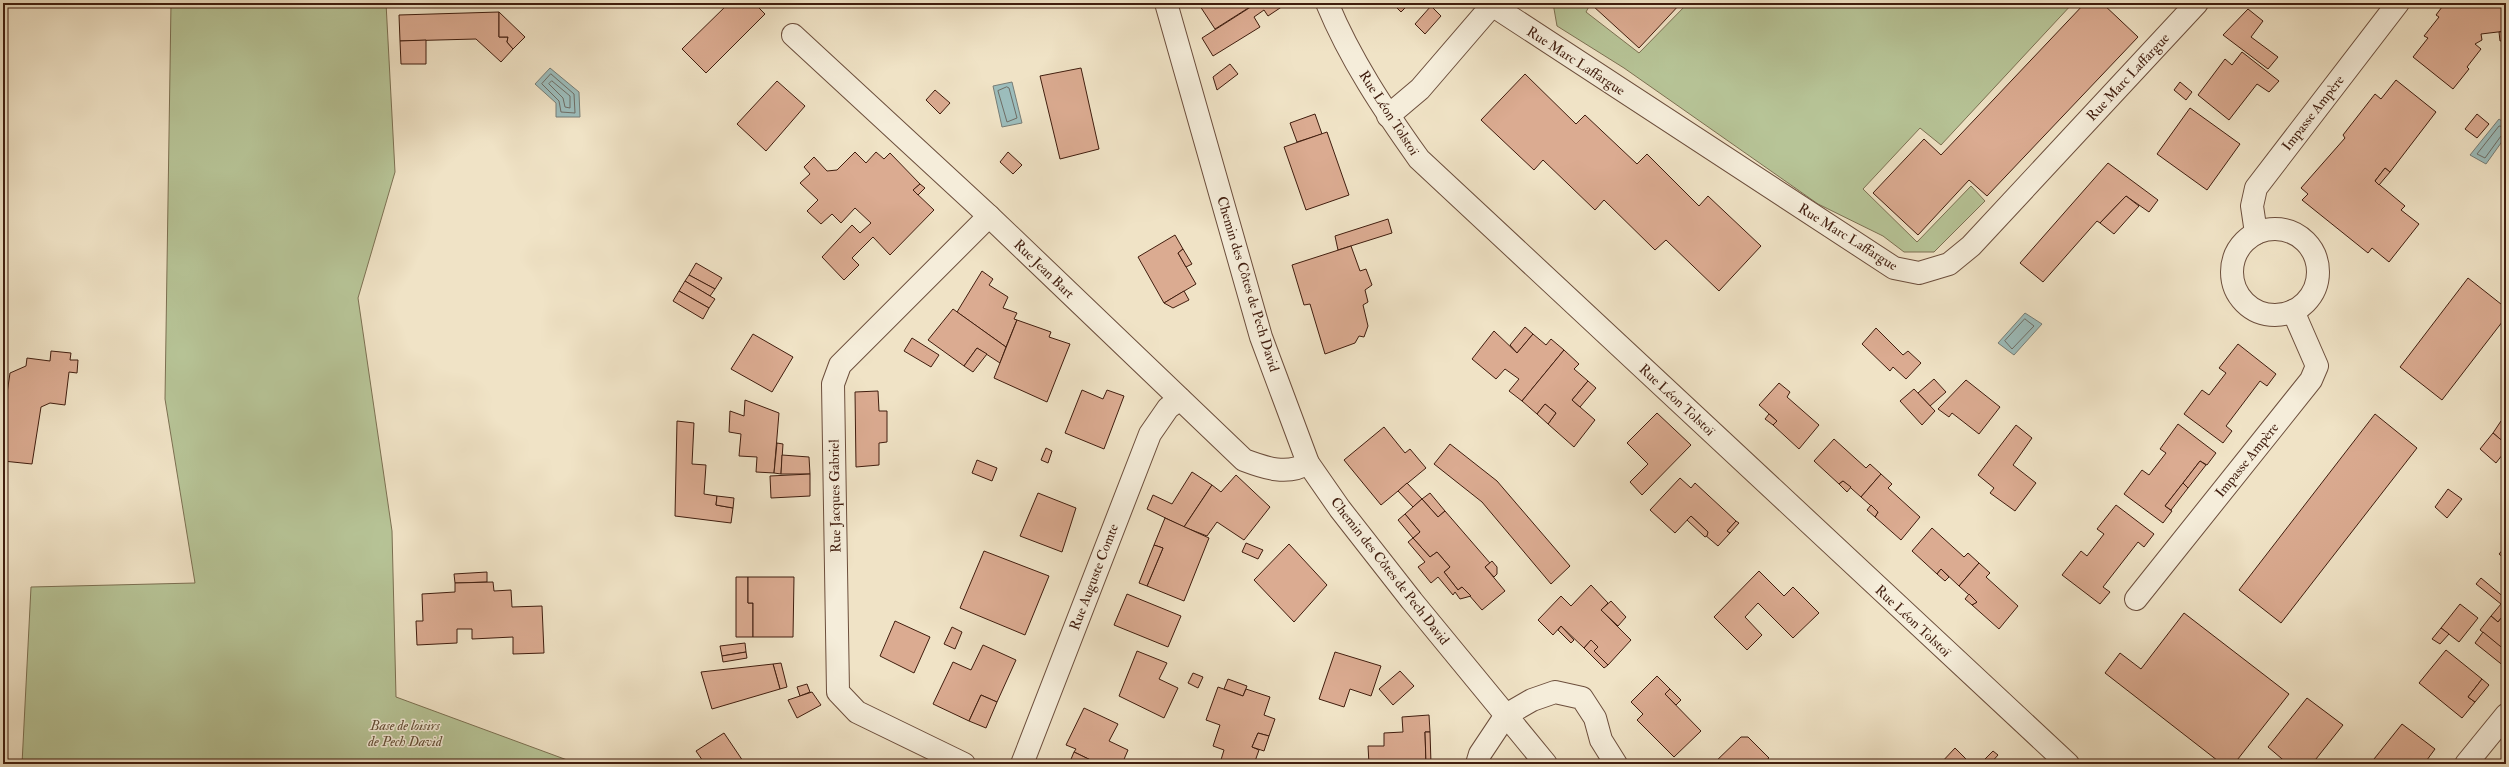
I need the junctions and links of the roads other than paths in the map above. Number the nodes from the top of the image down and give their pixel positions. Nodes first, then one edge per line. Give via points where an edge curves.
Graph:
1 (1166, 3) edge
2 (1327, 3) edge
3 (2197, 3) edge
4 (2398, 3) edge
5 (1493, 4) edge
6 (792, 35) dead end
7 (1388, 116) junction
8 (989, 216) junction
9 (2256, 233) junction
10 (2294, 311) junction
11 (1180, 399) junction
12 (1308, 463) junction
13 (2136, 599) dead end
14 (1506, 715) junction
15 (2506, 715) edge
16 (964, 764) edge
17 (1022, 764) edge
18 (1477, 764) edge
19 (1546, 764) edge
20 (1616, 764) edge
21 (2068, 764) edge
22 (2466, 764) edge

1 - 12 street, Chemin des Côtes de Pech David via 1262,337
2 - 7 street, Rue Léon Tolstoï via 1339,32
3 - 5 street, Rue Marc Laffargue via 1971,246 1949,264 1919,274 1894,268
4 - 9 street, Impasse Ampère via 2256,188 2252,206
5 - 7 street via 1420,89
6 - 8 street, Rue Jean Bart
7 - 21 street, Rue Léon Tolstoï via 1419,159
8 - 11 street, Rue Jean Bart
8 - 16 street, Rue Jacques Gabriel via 840,365 833,384 838,692 857,712
9 - 10 street via 2280,229 2292,232 2303,238 2314,253 2318,271 2317,283 2308,300
9 - 10 street via 2237,250 2233,262 2231,274 2239,296 2247,306 2258,312 2282,315
10 - 13 street, Impasse Ampère via 2317,366 2311,380
11 - 12 street, Rue Jean Bart via 1244,460 1274,469 1300,468
11 - 17 street, Rue Auguste Comte via 1168,408 1150,434
12 - 14 street, Chemin des Côtes de Pech David via 1369,546
14 - 18 street via 1480,754
14 - 19 street, Chemin des Côtes de Pech David
14 - 20 street via 1532,700 1555,692 1582,698 1595,718 1601,740
15 - 22 street

